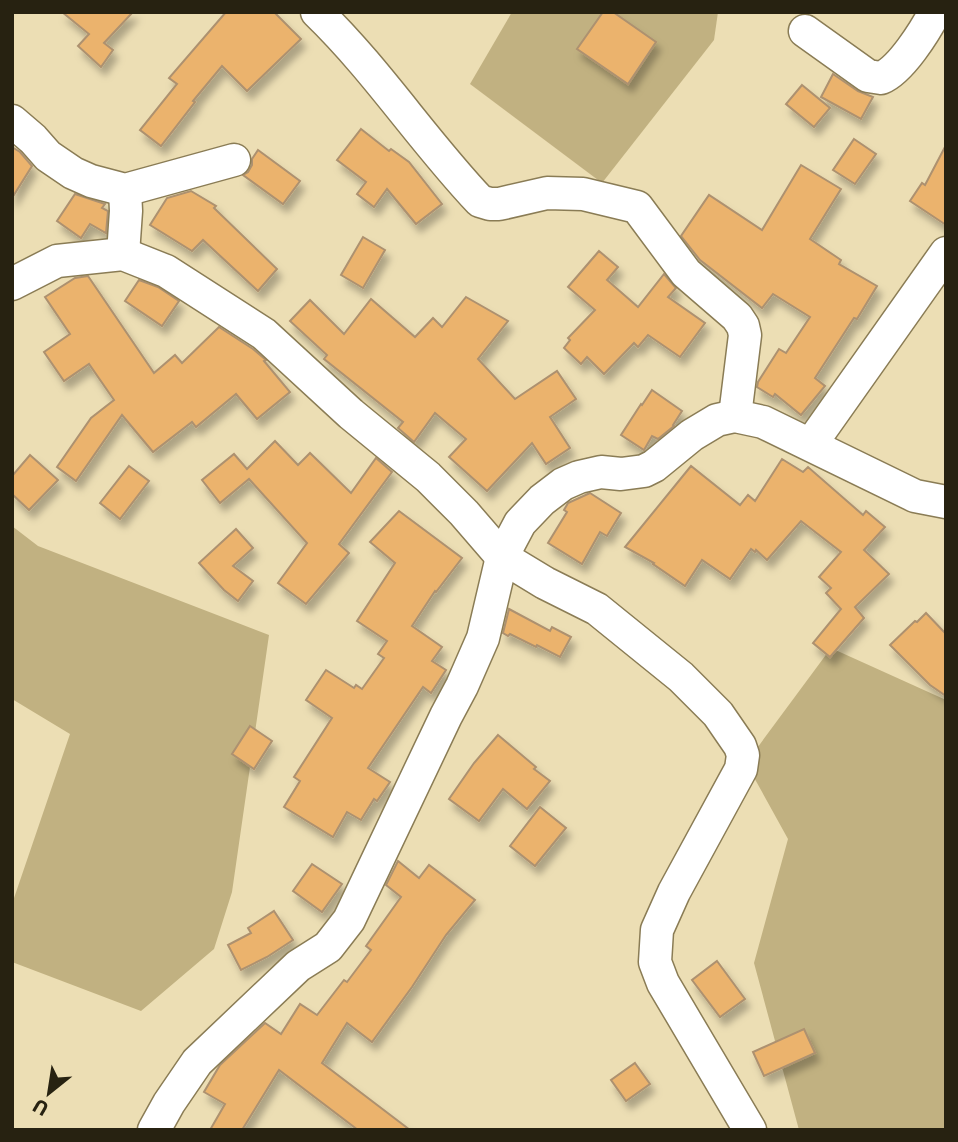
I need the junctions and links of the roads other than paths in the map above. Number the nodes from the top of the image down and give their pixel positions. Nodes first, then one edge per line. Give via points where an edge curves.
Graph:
1 (317, 12) edge
2 (935, 12) edge
3 (805, 31) dead end
4 (12, 121) edge
5 (234, 160) dead end
6 (125, 190) junction
7 (946, 253) edge
8 (123, 254) junction
9 (12, 284) edge
10 (735, 416) junction
11 (811, 444) junction
12 (946, 502) edge
13 (502, 557) junction
14 (154, 1130) edge
15 (750, 1130) edge

1 - 10 street via 481,201 499,204 547,193 583,194 637,207 686,273 743,326
2 - 3 street via 909,52 881,78 868,76
4 - 6 street via 73,173
5 - 6 street
6 - 8 street
7 - 11 street
8 - 9 street via 57,261
8 - 13 street via 166,271 264,334 428,477
10 - 11 street via 763,422
10 - 13 street via 717,420 692,435 644,471 601,472 564,484 520,523
11 - 12 street via 915,496
13 - 14 street via 483,638 349,920 328,947 298,965 197,1062
13 - 15 street via 597,609 681,677 718,714 740,746 741,769 657,930 655,962

